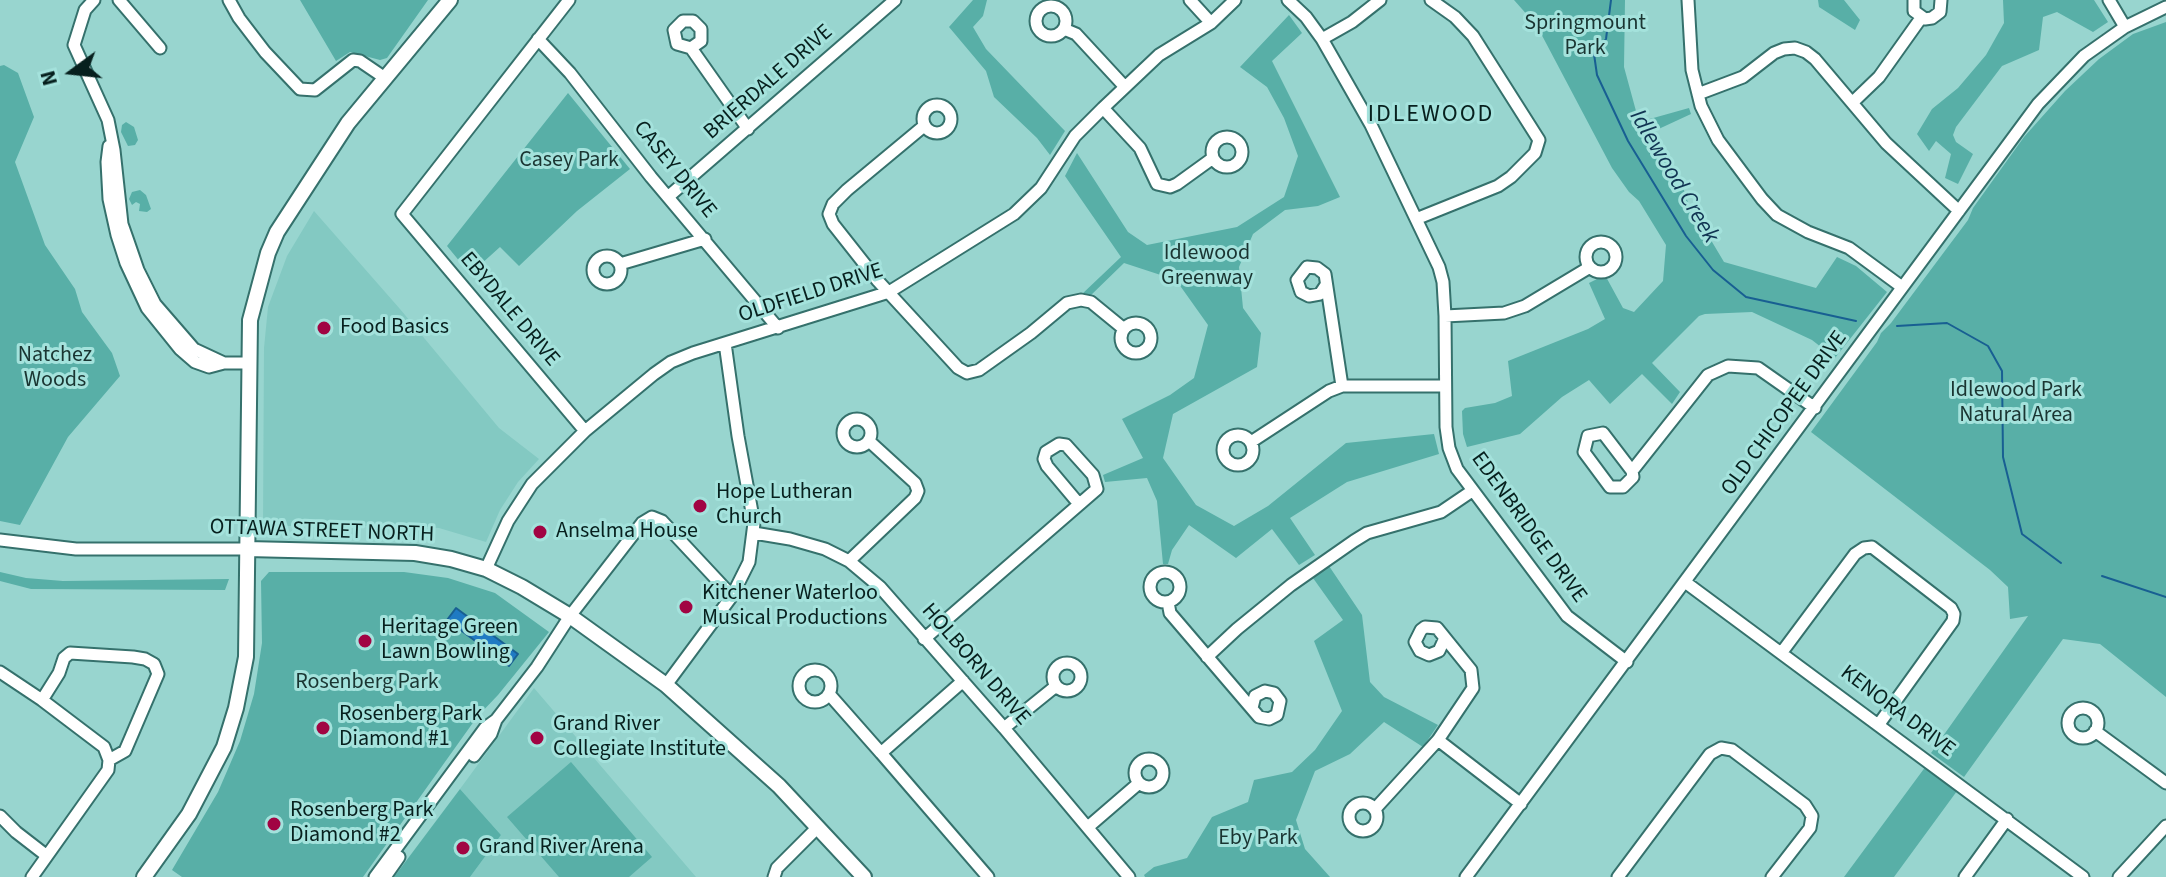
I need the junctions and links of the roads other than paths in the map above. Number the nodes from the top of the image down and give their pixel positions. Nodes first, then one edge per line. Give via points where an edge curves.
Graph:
1 (94, 0) edge
2 (119, 0) edge
3 (229, 0) edge
4 (450, 0) edge
5 (569, 0) edge
6 (895, 0) edge
7 (1190, 0) edge
8 (1235, 0) edge
9 (1288, 0) edge
10 (1380, 0) edge
11 (1431, 0) edge
12 (1688, 0) edge
13 (1914, 0) edge
14 (1941, 0) edge
15 (2109, 0) edge
16 (2166, 7) edge
17 (1921, 18) junction
18 (1211, 23) junction
19 (2125, 27) junction
20 (1064, 29) dead end
21 (538, 39) junction
22 (1322, 39) junction
23 (160, 48) dead end
24 (691, 48) dead end
25 (385, 78) junction
26 (1125, 87) junction
27 (1698, 94) junction
28 (1853, 102) junction
29 (1103, 108) junction
30 (924, 126) dead end
31 (748, 129) junction
32 (1213, 158) dead end
33 (669, 196) junction
34 (1959, 211) junction
35 (1416, 219) junction
36 (705, 239) junction
37 (620, 264) dead end
38 (1590, 267) dead end
39 (1326, 285) dead end
40 (1902, 287) junction
41 (889, 292) junction
42 (1445, 316) junction
43 (778, 328) junction
44 (1124, 329) dead end
45 (725, 343) junction
46 (249, 363) junction
47 (1342, 386) junction
48 (1445, 386) junction
49 (1815, 408) junction
50 (585, 431) junction
51 (869, 441) dead end
52 (1251, 442) dead end
53 (1632, 471) junction
54 (1472, 491) junction
55 (1079, 504) junction
56 (754, 533) junction
57 (0, 540) edge
58 (247, 549) junction
59 (849, 561) junction
60 (486, 569) junction
61 (1685, 582) junction
62 (732, 596) junction
63 (1168, 602) dead end
64 (570, 616) junction
65 (924, 639) junction
66 (1444, 640) dead end
67 (1782, 652) junction
68 (1207, 657) junction
69 (1627, 662) junction
70 (0, 672) edge
71 (963, 681) junction
72 (666, 685) junction
73 (1056, 686) dead end
74 (829, 694) dead end
75 (42, 700) junction
76 (1252, 708) dead end
77 (1879, 724) junction
78 (1004, 728) junction
79 (2095, 731) dead end
80 (1438, 740) junction
81 (881, 753) junction
82 (109, 760) junction
83 (1139, 783) dead end
84 (2166, 783) edge
85 (1521, 804) junction
86 (1375, 809) dead end
87 (0, 816) edge
88 (2007, 819) junction
89 (2166, 826) edge
90 (818, 827) junction
91 (1088, 827) junction
92 (414, 831) junction
93 (47, 856) junction
94 (32, 877) edge
95 (144, 877) edge
96 (375, 877) edge
97 (385, 877) edge
98 (774, 877) edge
99 (864, 877) edge
100 (988, 877) edge
101 (1129, 877) edge
102 (1466, 877) edge
103 (1618, 877) edge
104 (1772, 877) edge
105 (1965, 877) edge
106 (2083, 877) edge
107 (2119, 877) edge

1 - 46 street via 85,10 74,45 105,110 122,224 138,270 150,294 194,349 224,363
2 - 23 street
3 - 25 street via 265,52 300,89 315,90 353,60
4 - 25 main road
5 - 21 street
6 - 31 street, BRIERDALE DRIVE
7 - 18 street
8 - 18 street, OLDFIELD DRIVE
9 - 22 street, EDENBRIDGE DRIVE
10 - 22 street
11 - 35 street via 1473,36 1539,140 1535,153 1498,186
12 - 27 street
13 - 17 street
14 - 17 street via 1937,16
15 - 19 street
16 - 19 street, OLD CHICOPEE DRIVE
17 - 28 street via 1879,77
18 - 26 street, OLDFIELD DRIVE via 1159,55
19 - 34 street, OLD CHICOPEE DRIVE via 2084,56 2038,104
20 - 26 street via 1076,34
21 - 33 street, CASEY DRIVE
21 - 50 street, EBYDALE DRIVE via 402,214
22 - 35 street, EDENBRIDGE DRIVE
24 - 31 street
25 - 46 main road via 338,138 273,240 250,320
26 - 29 street, OLDFIELD DRIVE
27 - 28 street via 1743,77 1774,53 1795,48 1815,59
27 - 40 street via 1718,140 1777,215 1849,248
28 - 34 street via 1886,143
29 - 32 street via 1140,148 1157,184 1177,184
29 - 41 street, OLDFIELD DRIVE via 1075,136 1028,203
30 - 41 street via 847,190 829,214
31 - 33 street, BRIERDALE DRIVE
33 - 36 street, CASEY DRIVE
34 - 40 street, OLD CHICOPEE DRIVE
35 - 42 street, EDENBRIDGE DRIVE via 1439,267
36 - 37 street
36 - 43 street, CASEY DRIVE
38 - 42 street via 1525,306 1504,313
39 - 47 street
40 - 49 street, OLD CHICOPEE DRIVE
41 - 43 street, OLDFIELD DRIVE
41 - 44 street via 967,373 979,370 1067,303 1091,302
42 - 48 street, EDENBRIDGE DRIVE
43 - 45 street, OLDFIELD DRIVE
45 - 50 street, OLDFIELD DRIVE via 671,362
45 - 56 street
46 - 58 main road
47 - 48 street
47 - 52 street
48 - 54 street, EDENBRIDGE DRIVE via 1449,448
49 - 53 street via 1758,368 1728,366 1708,375
49 - 61 street, OLD CHICOPEE DRIVE
50 - 60 street, OLDFIELD DRIVE via 532,484
51 - 59 street via 918,491
53 - 53 street via 1603,433 1588,436 1584,452 1610,487 1623,487
54 - 68 street via 1441,512 1354,541 1291,585
54 - 69 street, EDENBRIDGE DRIVE via 1567,616
55 - 55 street via 1097,489 1097,481 1066,445 1059,444 1044,459
55 - 65 street
56 - 59 street, HOLBORN DRIVE via 825,549
56 - 62 street via 749,562
57 - 58 street, OTTAWA STREET NORTH via 76,549
58 - 60 main road, OTTAWA STREET NORTH via 415,553
58 - 95 main road via 246,657 224,747 189,814
59 - 65 street, HOLBORN DRIVE via 880,587
60 - 64 main road, OTTAWA STREET NORTH
61 - 67 street, KENORA DRIVE
61 - 69 street, OLD CHICOPEE DRIVE
62 - 64 street via 662,521 652,517
62 - 72 street
63 - 68 street via 1170,613
64 - 72 main road, OTTAWA STREET NORTH
64 - 92 street
65 - 71 street, HOLBORN DRIVE
66 - 80 street via 1474,678 1473,688
67 - 77 street, KENORA DRIVE
67 - 77 street via 1855,554 1872,547 1954,614
68 - 76 street
69 - 85 street, OLD CHICOPEE DRIVE
70 - 75 street
71 - 78 street, HOLBORN DRIVE
71 - 81 street
72 - 90 main road, OTTAWA STREET NORTH
73 - 78 street
74 - 81 street
75 - 82 street via 104,747
75 - 82 street via 70,653 133,657 154,664 158,674 125,751
77 - 88 street, KENORA DRIVE
78 - 91 street, HOLBORN DRIVE
79 - 84 street
80 - 85 street
80 - 86 street
81 - 100 street
82 - 93 street via 108,770
83 - 91 street
85 - 102 street, OLD CHICOPEE DRIVE
87 - 93 street
88 - 105 street
88 - 106 street, KENORA DRIVE
89 - 107 street
90 - 98 street
90 - 99 main road, OTTAWA STREET NORTH
91 - 101 street, HOLBORN DRIVE
92 - 96 street
92 - 97 street
93 - 94 street
103 - 104 street via 1710,754 1721,748 1732,750 1781,786 1812,816 1810,828

